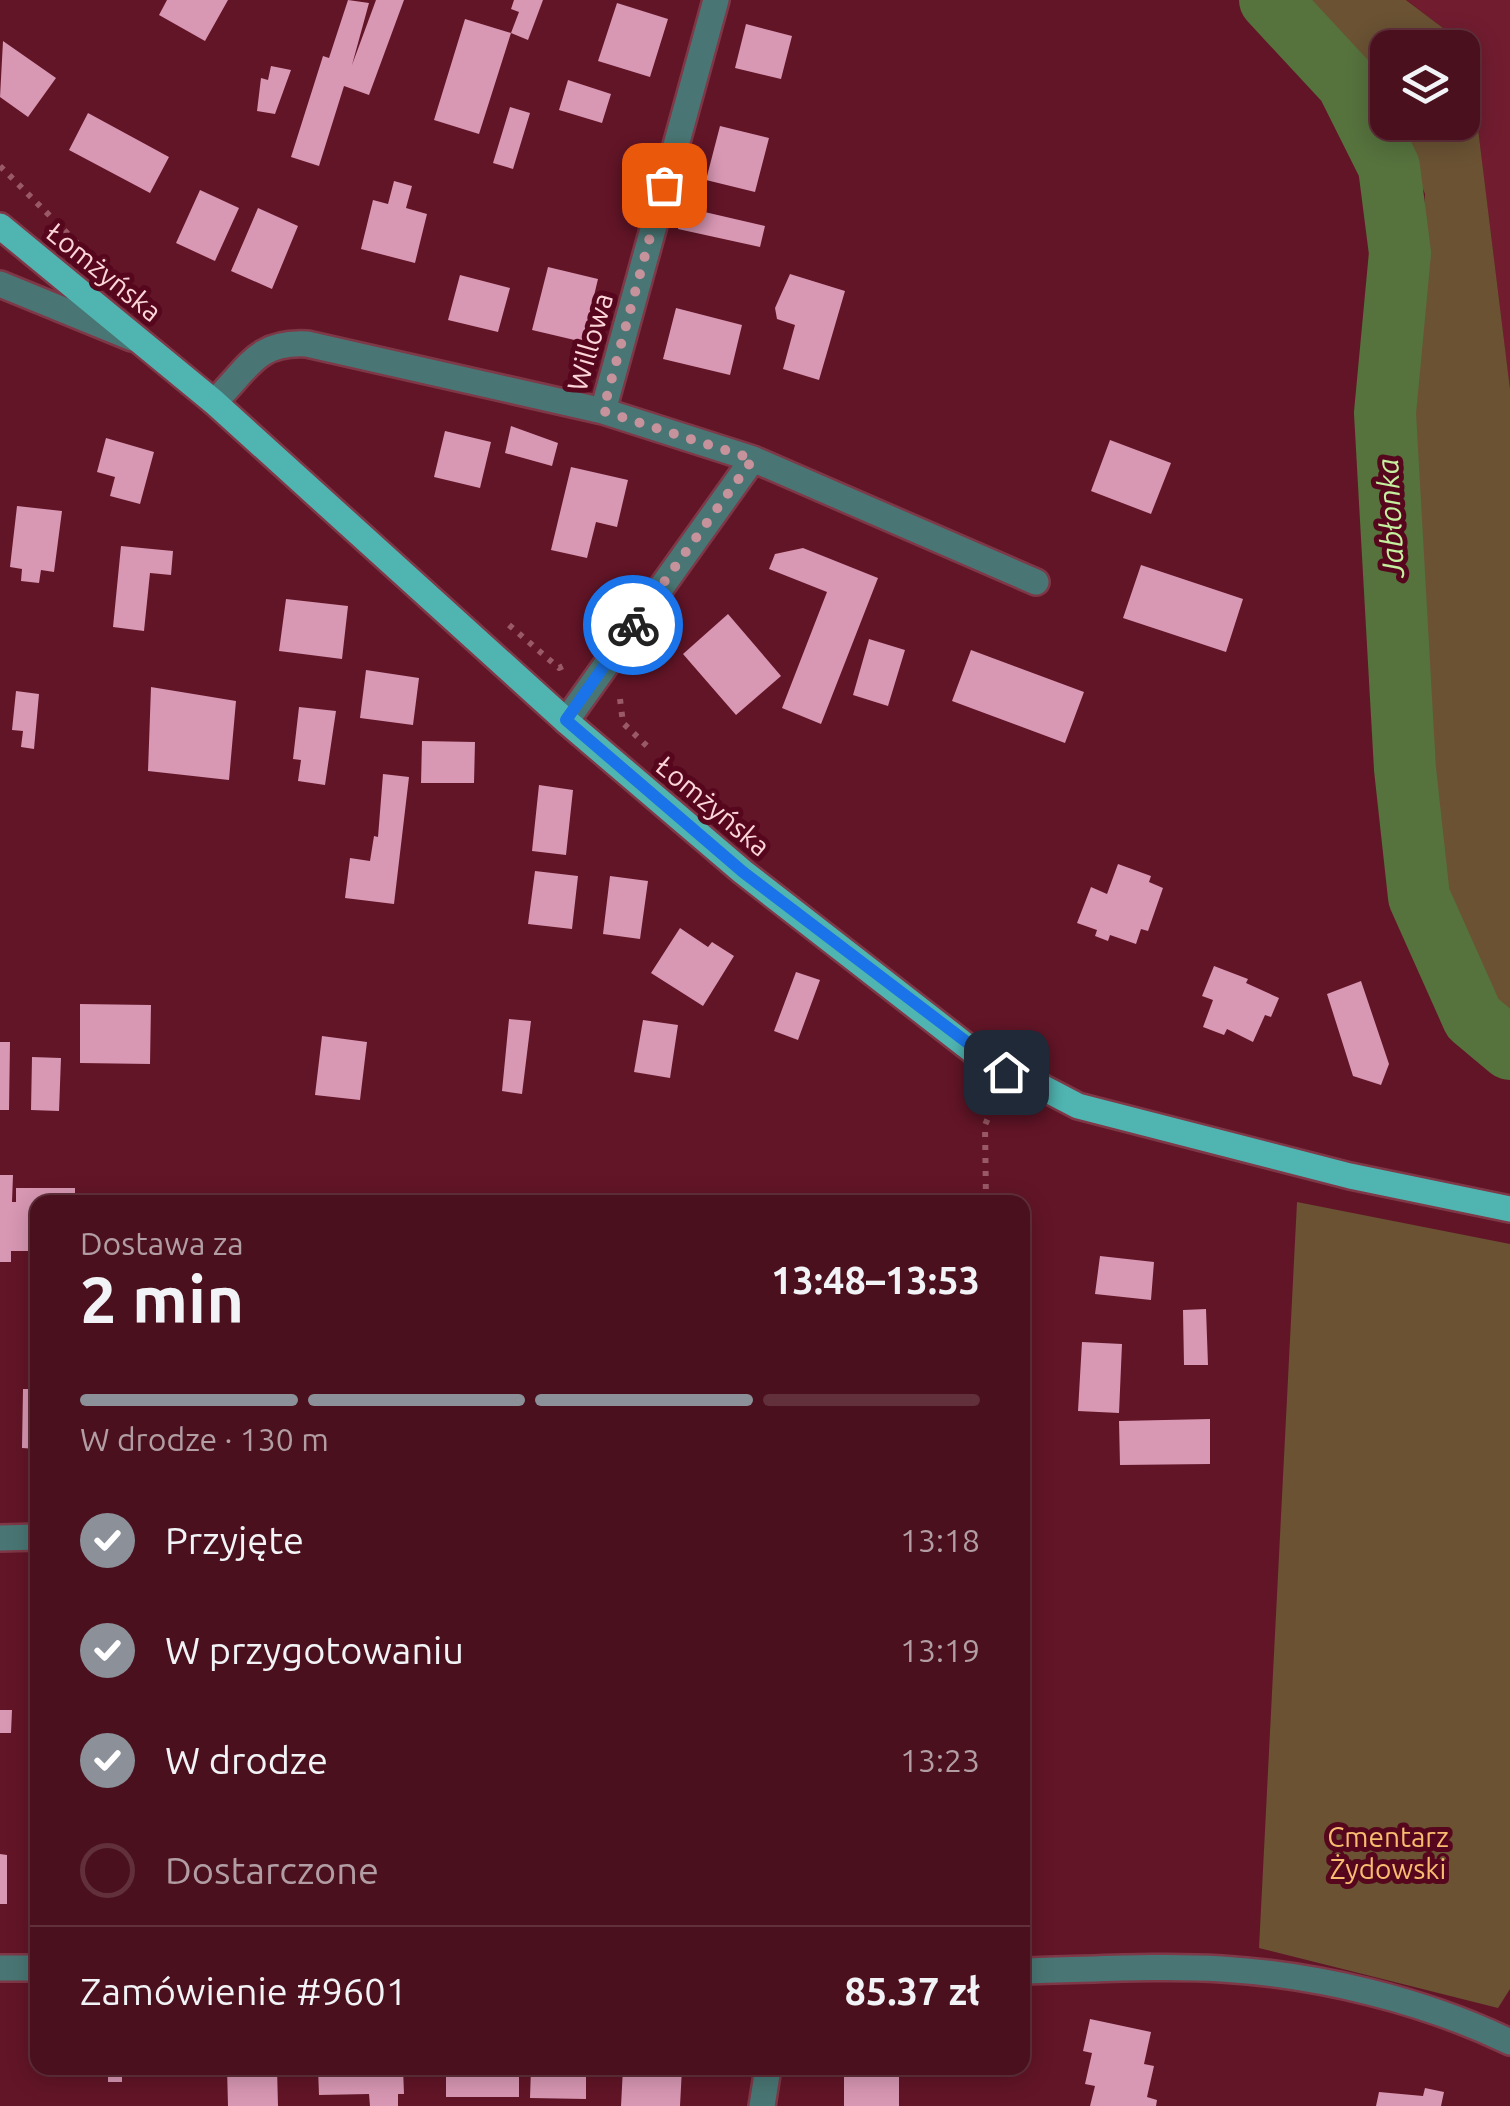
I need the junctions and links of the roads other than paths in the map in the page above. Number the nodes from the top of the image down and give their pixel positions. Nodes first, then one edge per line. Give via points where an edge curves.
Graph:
1 (716, 0) edge
2 (0, 226) edge
3 (0, 284) edge
4 (141, 342) junction
5 (214, 402) junction
6 (603, 411) junction
7 (753, 459) junction
8 (1036, 582) dead end
9 (566, 720) junction
10 (1510, 1209) edge
11 (30, 1537) edge
12 (0, 1538) edge
13 (0, 1968) edge
14 (30, 1968) edge
15 (1030, 1971) edge
16 (1510, 2042) edge
17 (767, 2075) edge
18 (762, 2106) edge

1 - 6 street, Willowa
2 - 4 main road, Łomżyńska
3 - 4 street
4 - 5 main road, Łomżyńska
5 - 6 street, Willowa via 260,351 282,342
5 - 9 main road, Łomżyńska
6 - 7 street
7 - 8 street
7 - 9 street
9 - 10 main road, Łomżyńska via 743,872 1006,1072 1078,1106 1350,1176
11 - 12 street
13 - 14 street
15 - 16 street via 1222,1969 1321,1982 1405,2003
17 - 18 street

